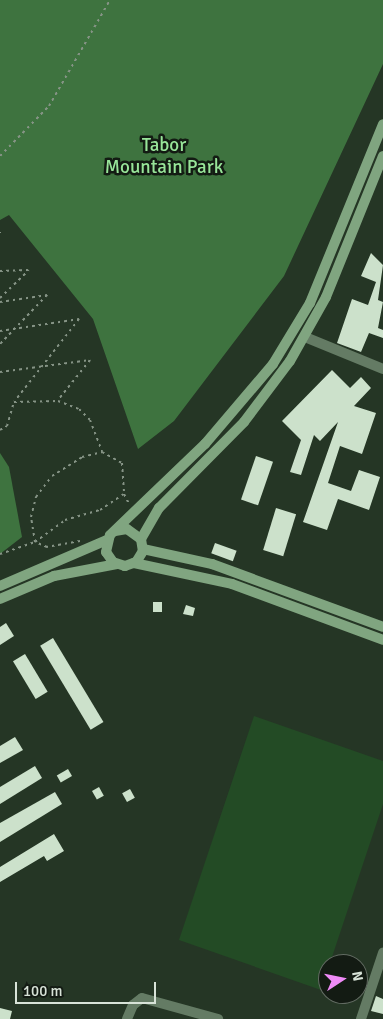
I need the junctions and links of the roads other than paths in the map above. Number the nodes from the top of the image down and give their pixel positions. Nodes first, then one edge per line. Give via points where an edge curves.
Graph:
1 (383, 124) edge
2 (383, 156) edge
3 (305, 337) junction
4 (383, 369) edge
5 (115, 531) junction
6 (107, 540) junction
7 (142, 544) junction
8 (134, 563) junction
9 (117, 564) junction
10 (0, 586) edge
11 (0, 599) edge
12 (383, 627) edge
13 (383, 640) edge
14 (383, 952) edge
15 (127, 1019) edge
16 (218, 1019) edge
17 (361, 1019) edge

1 - 5 street via 310,303 273,364 205,444
2 - 3 street
3 - 4 street
3 - 7 street via 244,422 159,508
5 - 6 street
5 - 7 street via 127,528
6 - 9 street via 106,552
6 - 10 street
7 - 8 street
7 - 12 street via 212,564
8 - 9 street
8 - 13 street via 232,584
9 - 11 street via 54,576
14 - 17 street
15 - 16 street via 133,1005 142,998

